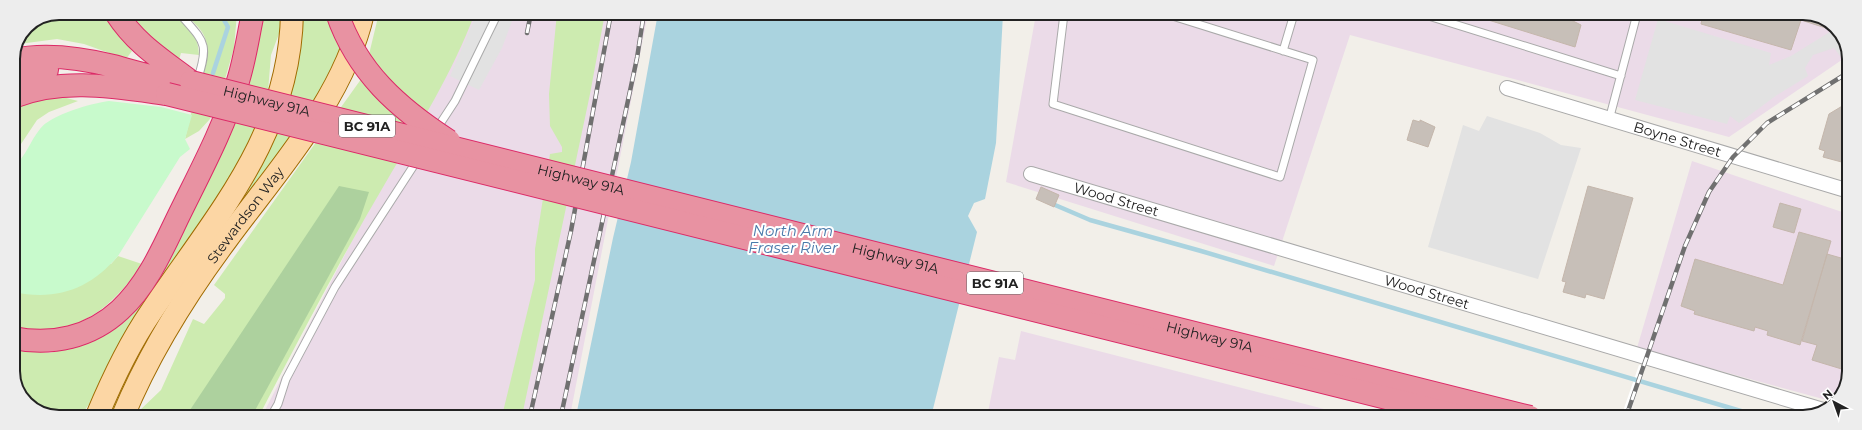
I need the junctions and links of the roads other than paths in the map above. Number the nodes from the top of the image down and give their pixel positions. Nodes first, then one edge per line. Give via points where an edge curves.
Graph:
1 (120, 20) edge
2 (185, 20) edge
3 (245, 20) edge
4 (252, 20) edge
5 (292, 20) edge
6 (340, 20) edge
7 (361, 20) edge
8 (495, 20) edge
9 (1063, 20) edge
10 (1185, 20) edge
11 (1292, 20) edge
12 (1441, 20) edge
13 (1635, 20) edge
14 (1283, 51) junction
15 (20, 59) edge
16 (242, 65) junction
17 (20, 75) edge
18 (1621, 76) junction
19 (179, 85) junction
20 (1506, 88) dead end
21 (20, 94) edge
22 (188, 106) dead end
23 (224, 120) junction
24 (1609, 120) junction
25 (461, 150) junction
26 (1031, 174) dead end
27 (1842, 189) edge
28 (20, 339) edge
29 (1816, 408) edge
30 (100, 410) edge
31 (126, 410) edge
32 (274, 410) edge
33 (1436, 410) edge
34 (1502, 410) edge

1 - 19 highway
2 - 19 lane via 200,36 204,50 201,68
3 - 16 highway
4 - 16 highway
5 - 30 main road, Stewardson Way via 283,80 273,115 258,150 222,209 136,335
6 - 25 highway, bridge via 358,57 379,86 410,115
7 - 31 main road, Stewardson Way via 355,44 324,104 276,175 198,279 168,327
8 - 32 lane via 455,101 335,286 286,379
9 - 14 lane via 1053,104 1280,177 1313,60
10 - 14 lane
11 - 14 lane
12 - 18 lane
13 - 18 lane
15 - 19 highway via 68,58 111,66
16 - 23 highway
17 - 19 highway via 45,70 78,72
18 - 24 lane
19 - 21 highway via 68,85
19 - 22 lane
19 - 23 lane via 218,107
19 - 25 highway, Highway 91A / BC 91A, bridge
19 - 33 highway, Highway 91A / BC 91A, bridge
20 - 24 street, Boyne Street
23 - 28 highway via 161,253 135,294 120,310 92,330 47,342
24 - 27 street, Boyne Street
25 - 34 highway, Highway 91A / BC 91A, bridge
26 - 29 street, Wood Street

